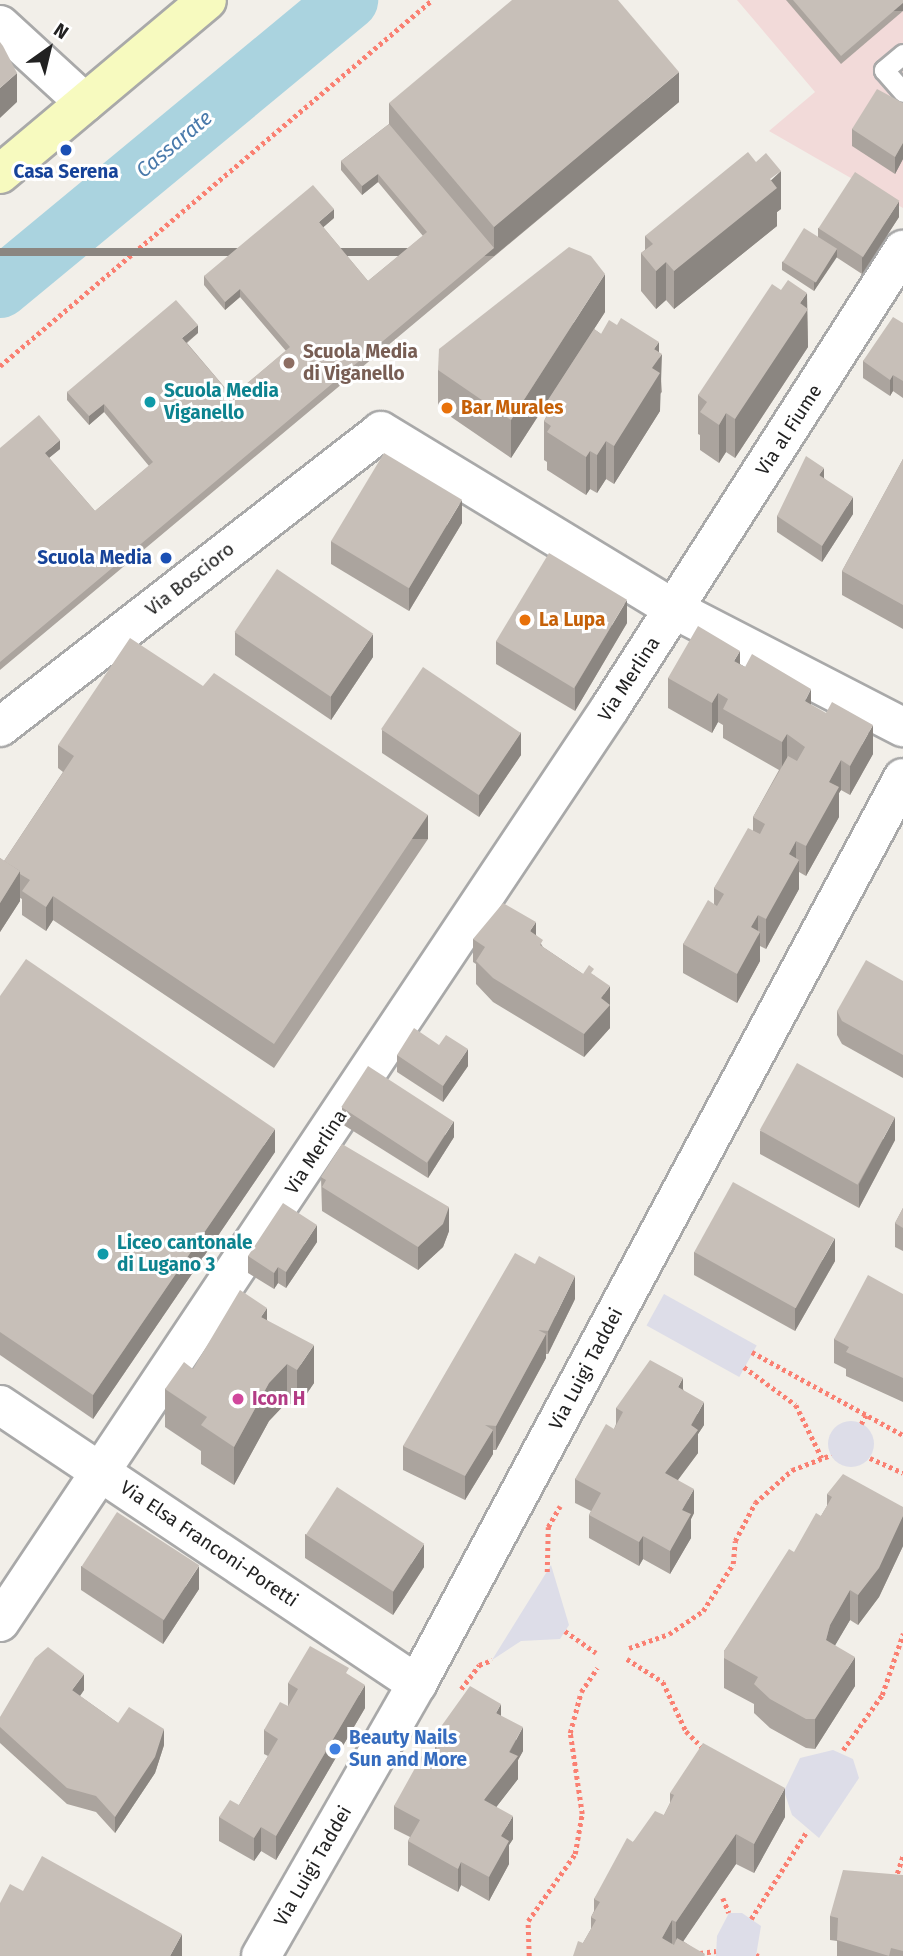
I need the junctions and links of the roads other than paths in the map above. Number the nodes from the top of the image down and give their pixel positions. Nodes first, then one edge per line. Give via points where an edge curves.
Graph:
1 (208, 0) edge
2 (0, 25) edge
3 (903, 54) edge
4 (903, 92) edge
5 (85, 103) junction
6 (0, 174) edge
7 (903, 250) edge
8 (674, 609) junction
9 (0, 727) edge
10 (903, 727) edge
11 (903, 778) edge
12 (0, 1405) edge
13 (103, 1473) junction
14 (0, 1622) edge
15 (418, 1684) junction
16 (261, 1956) edge

1 - 5 main road
2 - 5 street
3 - 4 lane via 884,70
5 - 6 main road
7 - 8 street, Via al Fiume
8 - 9 street, Via Boscioro via 381,431
8 - 10 street
8 - 13 street, Via Merlina
11 - 15 street, Via Luigi Taddei
12 - 13 street, Via Elsa Franconi-Poretti
13 - 14 street, Via Merlina
13 - 15 street, Via Elsa Franconi-Poretti
15 - 16 street, Via Luigi Taddei

